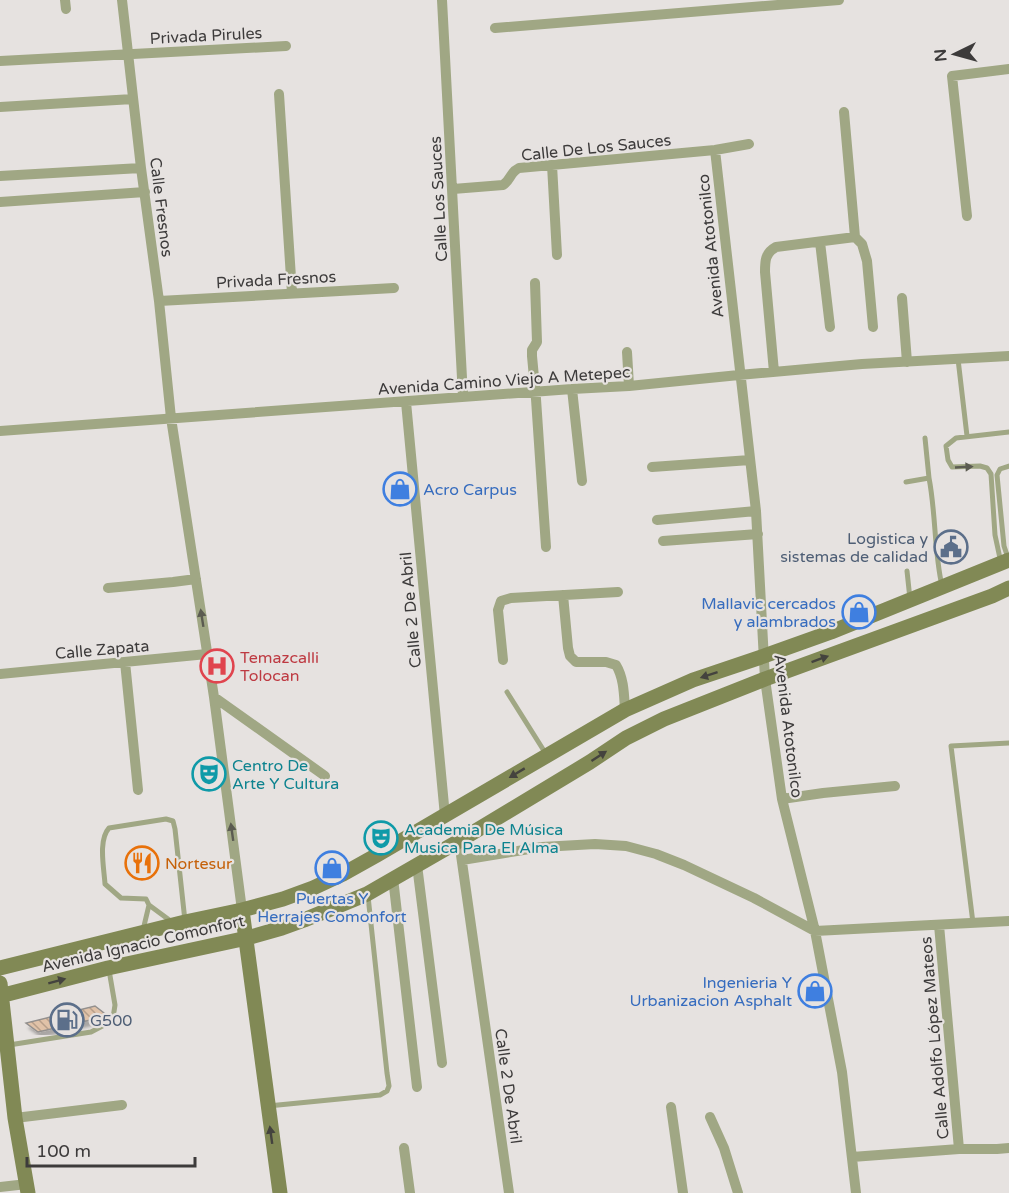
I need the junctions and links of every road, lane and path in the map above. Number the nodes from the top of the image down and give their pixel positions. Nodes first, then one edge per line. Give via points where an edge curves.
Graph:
1 (122, 0) edge
2 (442, 0) edge
3 (839, 0) edge
4 (780, 2) edge
5 (495, 28) dead end
6 (286, 46) dead end
7 (128, 55) junction
8 (0, 61) edge
9 (1009, 69) edge
10 (279, 94) dead end
11 (133, 99) junction
12 (0, 107) edge
13 (844, 112) dead end
14 (749, 144) dead end
15 (715, 150) junction
16 (552, 165) junction
17 (141, 168) junction
18 (0, 176) edge
19 (453, 189) junction
20 (145, 192) junction
21 (0, 202) edge
22 (967, 216) dead end
23 (855, 237) junction
24 (820, 242) junction
25 (557, 255) dead end
26 (535, 283) dead end
27 (394, 288) dead end
28 (292, 293) junction
29 (902, 298) dead end
30 (159, 301) junction
31 (830, 327) dead end
32 (873, 327) dead end
33 (627, 352) dead end
34 (1009, 356) edge
35 (958, 359) junction
36 (907, 362) junction
37 (774, 372) junction
38 (739, 375) junction
39 (629, 386) junction
40 (572, 389) junction
41 (535, 392) junction
42 (464, 397) junction
43 (406, 402) junction
44 (171, 418) junction
45 (0, 430) edge
46 (1009, 432) edge
47 (967, 436) junction
48 (925, 438) dead end
49 (750, 460) junction
50 (1009, 466) edge
51 (652, 467) dead end
52 (929, 478) junction
53 (582, 482) dead end
54 (906, 482) dead end
55 (756, 511) junction
56 (657, 520) dead end
57 (758, 534) junction
58 (663, 541) dead end
59 (546, 547) dead end
60 (1006, 561) edge
61 (907, 571) dead end
62 (196, 579) junction
63 (108, 588) dead end
64 (942, 588) junction
65 (1009, 588) edge
66 (618, 592) dead end
67 (563, 595) junction
68 (910, 600) junction
69 (207, 654) junction
70 (764, 656) junction
71 (503, 660) dead end
72 (125, 662) junction
73 (0, 674) edge
74 (765, 679) junction
75 (507, 692) dead end
76 (214, 697) junction
77 (625, 710) junction
78 (1009, 743) edge
79 (547, 755) junction
80 (325, 776) dead end
81 (895, 786) dead end
82 (138, 790) dead end
83 (782, 799) junction
84 (445, 816) junction
85 (459, 841) junction
86 (462, 860) junction
87 (417, 866) junction
88 (393, 878) junction
89 (367, 894) junction
90 (149, 904) junction
91 (242, 910) junction
92 (1009, 921) edge
93 (180, 923) junction
94 (973, 923) junction
95 (939, 925) junction
96 (815, 931) junction
97 (142, 933) junction
98 (247, 938) junction
99 (108, 968) junction
100 (0, 969) edge
101 (1, 992) edge
102 (7, 1046) junction
103 (442, 1063) dead end
104 (417, 1087) dead end
105 (122, 1105) dead end
106 (267, 1106) junction
107 (671, 1107) dead end
108 (710, 1117) dead end
109 (15, 1118) junction
110 (404, 1148) dead end
111 (1009, 1148) edge
112 (959, 1149) junction
113 (852, 1157) junction
114 (0, 1186) edge
115 (28, 1189) edge
116 (280, 1193) edge
117 (410, 1193) edge
118 (509, 1193) edge
119 (683, 1193) edge
120 (738, 1193) edge
121 (856, 1193) edge

1 - 7 street, Calle Fresnos
2 - 19 street, Calle Los Sauces
3 - 4 street
4 - 5 street
6 - 7 street, Privada Pirules
7 - 8 street, Privada Pirules
7 - 11 street, Calle Fresnos
9 - 22 street via 952,76
10 - 28 street
11 - 12 street
11 - 17 street, Calle Fresnos
13 - 23 street
14 - 15 street, Calle De Los Sauces
15 - 16 street, Calle De Los Sauces
15 - 38 street, Avenida Atotonilco
16 - 19 street, Calle De Los Sauces via 514,170 503,185
16 - 25 street
17 - 18 street
17 - 20 street, Calle Fresnos
19 - 42 street, Calle Los Sauces
20 - 21 street
20 - 30 street, Calle Fresnos
23 - 24 street
23 - 32 street via 862,244 867,261
24 - 31 street
24 - 37 street via 776,247 766,255
26 - 41 street via 537,342 531,353
27 - 28 street, Privada Fresnos
28 - 30 street, Privada Fresnos
29 - 36 street
30 - 44 street, Calle Fresnos
33 - 39 street
34 - 35 street, Avenida Camino Viejo A Metepec
35 - 36 street, Avenida Camino Viejo A Metepec
35 - 47 lane
36 - 37 street, Avenida Camino Viejo A Metepec
37 - 38 street, Avenida Camino Viejo A Metepec
38 - 39 street, Avenida Camino Viejo A Metepec
38 - 49 street, Avenida Atotonilco
39 - 40 street, Avenida Camino Viejo A Metepec
40 - 41 street, Avenida Camino Viejo A Metepec
40 - 53 street
41 - 42 street, Avenida Camino Viejo A Metepec
41 - 59 street
42 - 43 street, Avenida Camino Viejo A Metepec
43 - 44 street, Avenida Camino Viejo A Metepec
43 - 84 street, Calle 2 De Abril
44 - 45 street, Avenida Camino Viejo A Metepec
44 - 62 street, Calle Fresnos
46 - 47 lane
47 -> 60 lane via 946,446 948,459 952,468 987,468 995,535
48 - 52 lane
49 - 51 street
49 - 55 street, Avenida Atotonilco
50 - 60 lane via 997,475
52 - 54 lane
52 - 64 lane
55 - 56 street
55 - 57 street, Avenida Atotonilco
57 - 58 street
57 - 70 street, Avenida Atotonilco
60 - 64 main road, Avenida Ignacio Comonfort
61 - 68 lane
62 - 63 street
69 -> 62 street, Calle Fresnos
64 - 68 main road, Avenida Ignacio Comonfort
74 -> 65 main road, Avenida Ignacio Comonfort
66 - 67 street
67 - 71 street via 501,601 498,610
67 - 77 street via 570,656 576,662 616,665
68 - 70 main road, Avenida Ignacio Comonfort
69 - 72 street, Calle Zapata
69 - 76 street, Calle Fresnos
70 - 74 street, Avenida Atotonilco
70 -> 77 main road, Avenida Ignacio Comonfort via 693,680
72 - 73 street, Calle Zapata
72 - 82 street
74 - 83 street, Avenida Atotonilco
85 -> 74 main road, Avenida Ignacio Comonfort via 626,738
75 - 79 lane
76 - 80 street
91 -> 76 street, Calle Fresnos
77 - 79 main road, Avenida Ignacio Comonfort
78 - 94 lane via 951,746
79 -> 84 main road, Avenida Ignacio Comonfort
81 - 83 street
83 - 96 street, Avenida Atotonilco
84 - 91 main road, Avenida Ignacio Comonfort via 313,888
85 - 86 street, Calle 2 De Abril
85 - 87 main road, Avenida Ignacio Comonfort
86 - 96 street via 542,848 626,846 684,865
86 - 118 street, Calle 2 De Abril
87 - 88 main road, Avenida Ignacio Comonfort
87 - 103 street
88 - 89 main road, Avenida Ignacio Comonfort
88 - 104 street
89 - 98 main road, Avenida Ignacio Comonfort
89 - 106 lane via 387,1091 380,1095
90 - 93 lane
90 - 93 lane via 146,899 121,898 105,884 104,833 109,828 166,819 173,821 175,829
90 - 97 lane
91 - 93 main road, Avenida Ignacio Comonfort
91 - 98 main road
92 - 94 street
93 - 97 main road, Avenida Ignacio Comonfort
94 - 95 street
95 - 96 street
95 - 112 street, Calle Adolfo López Mateos
96 - 113 street, Avenida Atotonilco via 842,1072
97 - 100 main road, Avenida Ignacio Comonfort
98 - 99 main road, Avenida Ignacio Comonfort
98 - 106 main road
101 -> 99 main road, Avenida Ignacio Comonfort
99 - 102 lane via 115,1005 110,1022 91,1032
101 - 102 main road
102 - 109 main road
105 - 109 street
116 -> 106 main road
107 - 119 street
108 - 120 street
109 - 115 main road
110 - 117 street
111 - 112 street
112 - 113 street
113 - 121 street, Avenida Atotonilco
114 - 115 street

